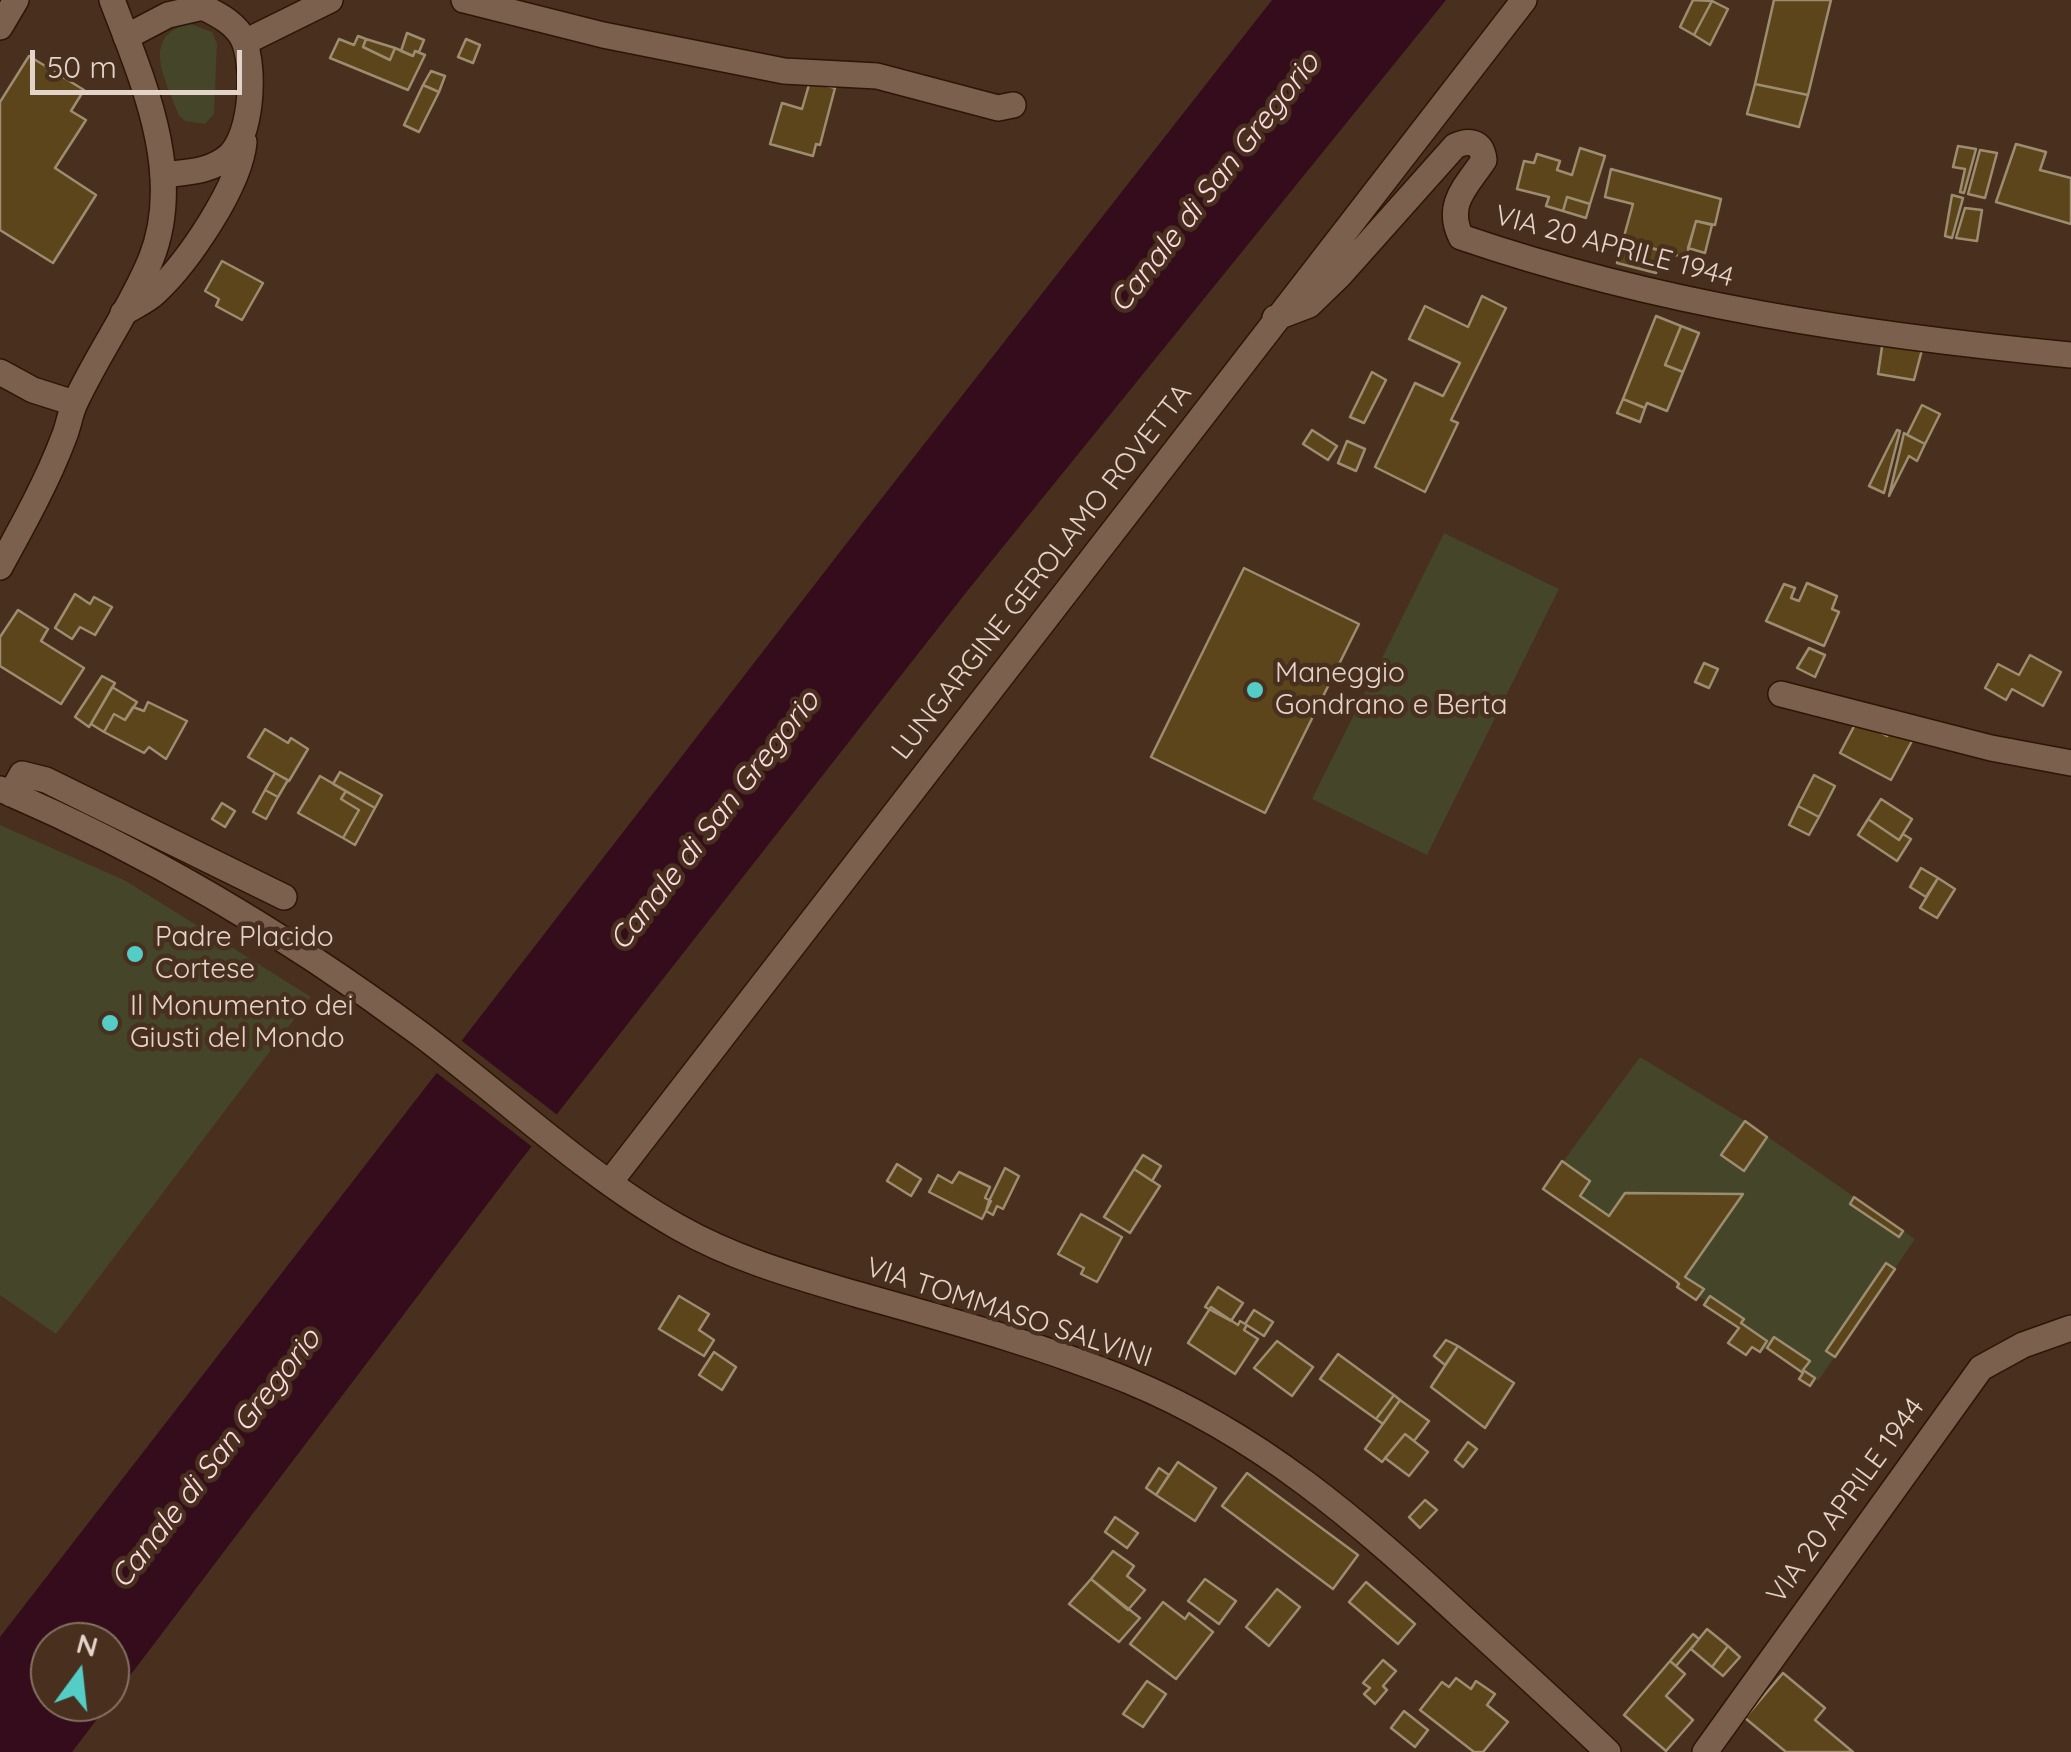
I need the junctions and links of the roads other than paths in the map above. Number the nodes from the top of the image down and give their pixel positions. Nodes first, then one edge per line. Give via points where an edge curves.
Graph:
1 (16, 0) edge
2 (112, 0) edge
3 (330, 0) edge
4 (464, 0) edge
5 (1524, 0) edge
6 (0, 27) edge
7 (126, 36) junction
8 (245, 42) junction
9 (1013, 105) dead end
10 (246, 122) junction
11 (163, 175) junction
12 (123, 313) junction
13 (1276, 318) junction
14 (2071, 355) edge
15 (0, 372) edge
16 (74, 403) junction
17 (0, 568) edge
18 (1780, 694) dead end
19 (2071, 763) edge
20 (6, 792) edge
21 (284, 897) dead end
22 (602, 1175) junction
23 (2071, 1328) edge
24 (1608, 1752) edge
25 (1705, 1752) edge

1 - 6 street
2 - 7 street
3 - 8 street
4 - 9 street via 784,71 877,76 998,108
5 - 13 street, LUNGARGINE GEROLAMO ROVETTA
7 - 8 street via 203,7 226,18
7 - 11 street
8 - 10 street
10 - 11 street via 229,156 207,169
10 - 12 street via 242,156 222,200 176,272
11 - 12 street via 159,234
12 - 16 street
13 - 14 street, VIA 20 APRILE 1944 via 1309,306 1466,141 1483,151 1484,160 1456,200 1453,220 1461,237 1604,282 1728,310
13 - 22 street, LUNGARGINE GEROLAMO ROVETTA
15 - 16 street
16 - 17 street via 52,466
18 - 19 street
20 - 21 street via 22,774 46,780
20 - 22 street, VIA TOMMASO SALVINI via 236,908 420,1034
22 - 24 street, VIA TOMMASO SALVINI via 682,1230 744,1258 1073,1360 1204,1416 1321,1493
23 - 25 street, VIA 20 APRILE 1944 via 1981,1368

